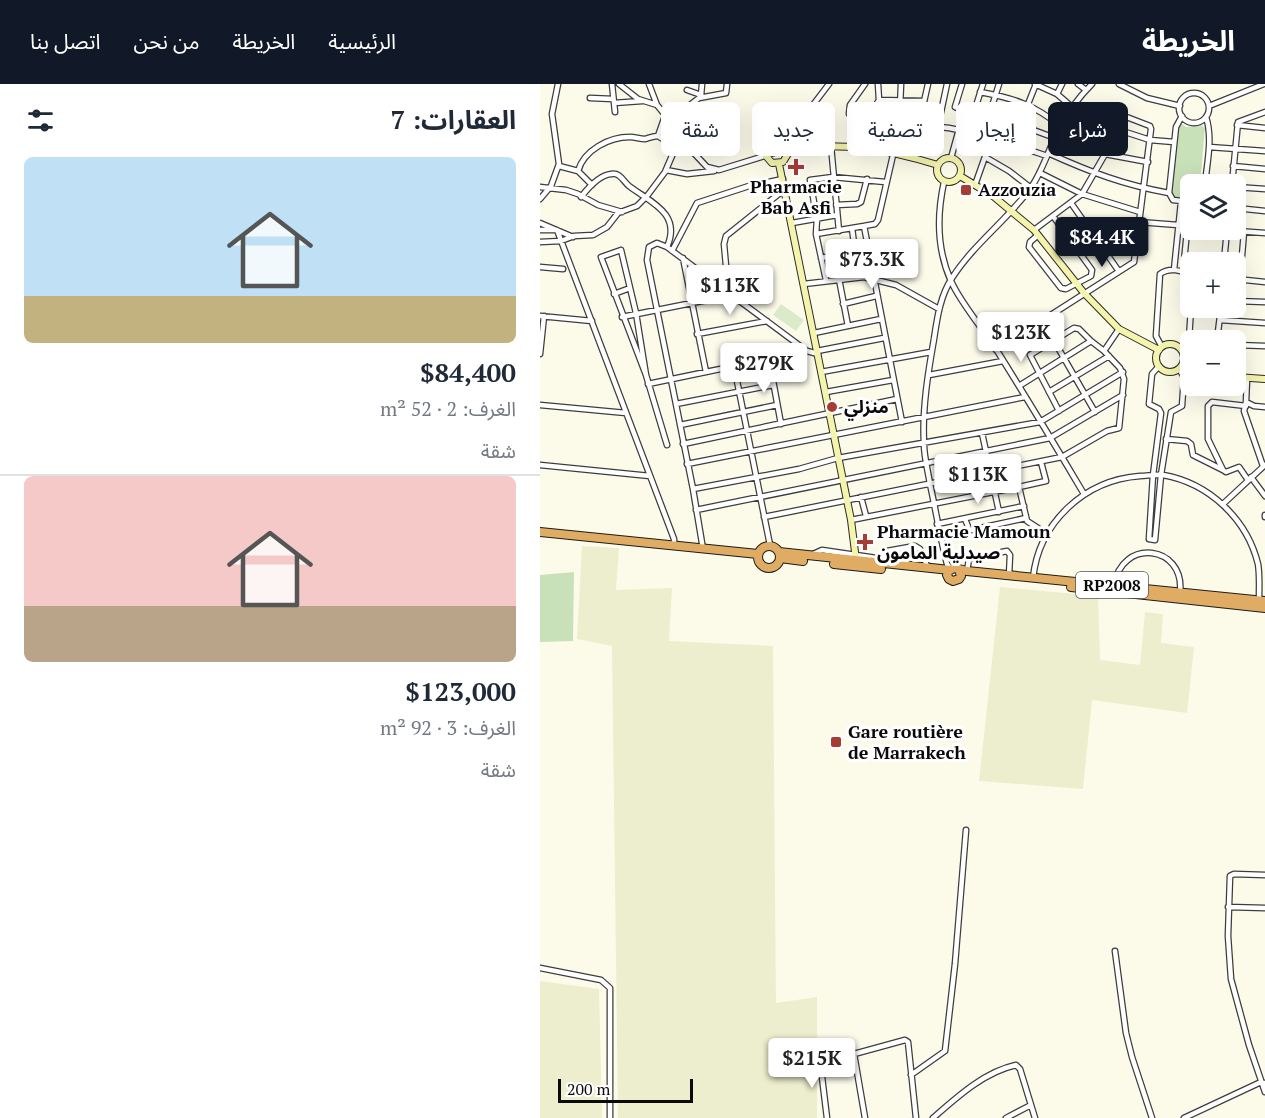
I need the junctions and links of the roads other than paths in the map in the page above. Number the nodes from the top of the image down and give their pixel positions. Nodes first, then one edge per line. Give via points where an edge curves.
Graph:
1 (558, 84) edge
2 (612, 84) edge
3 (619, 84) edge
4 (649, 84) edge
5 (702, 84) edge
6 (727, 84) edge
7 (829, 84) edge
8 (865, 84) edge
9 (878, 84) edge
10 (901, 84) edge
11 (928, 84) edge
12 (947, 84) edge
13 (983, 84) edge
14 (999, 84) edge
15 (1036, 84) edge
16 (1062, 84) edge
17 (1078, 84) edge
18 (1092, 84) edge
19 (1119, 84) edge
20 (1137, 84) edge
21 (1264, 84) edge
22 (961, 86) edge
23 (687, 90) dead end
24 (1086, 90) junction
25 (980, 92) junction
26 (1133, 92) junction
27 (1057, 94) junction
28 (996, 95) junction
29 (701, 96) junction
30 (590, 98) dead end
31 (879, 100) joint
32 (613, 101) junction
33 (642, 101) junction
34 (901, 101) junction
35 (924, 101) joint
36 (692, 102) edge
37 (817, 102) edge
38 (854, 102) edge
39 (943, 102) edge
40 (956, 102) edge
41 (977, 102) edge
42 (994, 102) edge
43 (1021, 102) edge
44 (1029, 102) edge
45 (1066, 102) edge
46 (1076, 102) edge
47 (657, 105) junction
48 (1180, 106) junction
49 (1209, 106) junction
50 (661, 110) edge
51 (615, 112) dead end
52 (1265, 112) edge
53 (1182, 116) junction
54 (1206, 117) junction
55 (1128, 118) edge
56 (1237, 125) junction
57 (1265, 128) edge
58 (661, 129) edge
59 (1128, 133) edge
60 (658, 135) junction
61 (661, 137) edge
62 (956, 138) edge
63 (1150, 140) junction
64 (1174, 142) junction
65 (1209, 147) junction
66 (1234, 149) junction
67 (1265, 150) edge
68 (1036, 151) edge
69 (1048, 155) joint
70 (672, 156) edge
71 (697, 156) edge
72 (766, 156) joint
73 (786, 156) edge
74 (832, 156) edge
75 (891, 156) edge
76 (906, 156) edge
77 (1050, 156) edge
78 (1104, 156) edge
79 (1116, 156) edge
80 (985, 157) joint
81 (951, 158) junction
82 (1148, 162) junction
83 (779, 164) junction
84 (938, 165) junction
85 (559, 166) junction
86 (1233, 166) junction
87 (1265, 169) edge
88 (666, 170) junction
89 (719, 170) junction
90 (578, 171) junction
91 (1040, 173) junction
92 (1095, 174) junction
93 (1206, 174) edge
94 (1233, 174) edge
95 (960, 176) junction
96 (833, 177) junction
97 (783, 179) junction
98 (867, 180) junction
99 (885, 182) junction
100 (945, 182) junction
101 (592, 184) junction
102 (975, 185) junction
103 (540, 187) edge
104 (550, 187) junction
105 (1031, 188) junction
106 (1246, 188) edge
107 (784, 189) junction
108 (1144, 189) junction
109 (1265, 189) edge
110 (1170, 193) junction
111 (1082, 194) junction
112 (581, 196) junction
113 (647, 196) junction
114 (540, 200) edge
115 (1180, 202) edge
116 (1071, 203) junction
117 (836, 205) junction
118 (1246, 209) edge
119 (1013, 211) junction
120 (1265, 211) edge
121 (622, 212) junction
122 (1140, 212) junction
123 (1180, 214) edge
124 (837, 215) junction
125 (1053, 216) junction
126 (817, 219) junction
127 (1139, 222) junction
128 (540, 223) edge
129 (792, 223) junction
130 (864, 226) junction
131 (1179, 226) junction
132 (852, 228) junction
133 (540, 230) edge
134 (557, 230) junction
135 (839, 231) junction
136 (1036, 232) junction
137 (1246, 232) edge
138 (1265, 233) edge
139 (816, 234) junction
140 (573, 237) junction
141 (561, 241) junction
142 (540, 242) edge
143 (867, 246) junction
144 (667, 247) junction
145 (856, 248) junction
146 (672, 251) junction
147 (683, 258) junction
148 (821, 258) junction
149 (540, 267) edge
150 (563, 269) dead end
151 (1118, 270) junction
152 (1174, 270) junction
153 (1180, 271) edge
154 (1265, 274) edge
155 (873, 278) junction
156 (839, 279) junction
157 (826, 280) junction
158 (950, 280) junction
159 (1246, 280) edge
160 (714, 281) junction
161 (1265, 282) edge
162 (1076, 283) junction
163 (804, 284) junction
164 (630, 288) junction
165 (1084, 293) junction
166 (614, 294) junction
167 (732, 295) junction
168 (876, 296) junction
169 (692, 302) junction
170 (1246, 302) edge
171 (1265, 303) edge
172 (843, 304) junction
173 (656, 308) junction
174 (939, 309) junction
175 (636, 313) junction
176 (542, 316) edge
177 (622, 317) junction
178 (881, 319) junction
179 (1042, 320) junction
180 (1220, 320) joint
181 (592, 321) junction
182 (767, 321) junction
183 (1265, 323) edge
184 (848, 326) junction
185 (1119, 329) junction
186 (1218, 330) edge
187 (814, 333) junction
188 (697, 334) junction
189 (884, 338) junction
190 (1054, 340) junction
191 (1091, 341) junction
192 (1246, 345) edge
193 (1265, 346) edge
194 (1160, 349) junction
195 (996, 350) junction
196 (1180, 350) edge
197 (807, 351) junction
198 (1104, 351) junction
199 (818, 352) junction
200 (932, 352) junction
201 (540, 354) edge
202 (1109, 356) junction
203 (1065, 358) junction
204 (769, 359) junction
205 (889, 359) junction
206 (1003, 361) junction
207 (734, 366) junction
208 (1159, 366) junction
209 (1179, 369) joint
210 (706, 372) junction
211 (822, 372) junction
212 (1123, 372) junction
213 (1039, 374) junction
214 (646, 375) junction
215 (929, 375) junction
216 (1075, 376) junction
217 (671, 379) junction
218 (1247, 379) joint
219 (1265, 379) edge
220 (893, 380) junction
221 (648, 384) junction
222 (773, 385) junction
223 (1019, 386) junction
224 (739, 392) junction
225 (826, 392) junction
226 (1049, 392) junction
227 (1086, 395) junction
228 (1124, 395) junction
229 (1025, 397) junction
230 (897, 399) junction
231 (676, 404) junction
232 (1246, 404) junction
233 (540, 405) edge
234 (777, 405) junction
235 (1265, 407) edge
236 (1059, 411) junction
237 (743, 412) junction
238 (1095, 412) junction
239 (626, 413) junction
240 (830, 413) junction
241 (924, 418) junction
242 (1040, 422) junction
243 (902, 423) junction
244 (781, 424) junction
245 (680, 425) junction
246 (747, 431) junction
247 (982, 433) junction
248 (834, 436) junction
249 (1050, 438) junction
250 (1166, 440) junction
251 (684, 444) junction
252 (924, 444) junction
253 (667, 445) dead end
254 (986, 451) junction
255 (751, 452) junction
256 (1062, 457) junction
257 (838, 458) junction
258 (1041, 462) junction
259 (926, 463) junction
260 (687, 464) junction
261 (540, 465) edge
262 (1264, 466) edge
263 (1223, 471) junction
264 (990, 473) junction
265 (1153, 475) junction
266 (1161, 475) junction
267 (650, 476) junction
268 (756, 477) junction
269 (1250, 478) junction
270 (843, 479) junction
271 (930, 483) junction
272 (1019, 487) junction
273 (693, 489) junction
274 (994, 491) junction
275 (1084, 494) junction
276 (760, 496) junction
277 (861, 496) junction
278 (1265, 496) edge
279 (847, 499) junction
280 (934, 504) junction
281 (1223, 504) junction
282 (1024, 506) junction
283 (696, 510) junction
284 (999, 512) junction
285 (866, 516) junction
286 (764, 517) junction
287 (1026, 518) junction
288 (965, 519) junction
289 (851, 520) junction
290 (937, 524) junction
291 (540, 532) edge
292 (1047, 534) junction
293 (674, 546) junction
294 (770, 546) junction
295 (703, 549) junction
296 (779, 555) junction
297 (758, 557) junction
298 (856, 558) junction
299 (1258, 565) junction
300 (1265, 565) edge
301 (928, 568) junction
302 (957, 571) junction
303 (1009, 575) junction
304 (1033, 578) junction
305 (1114, 586) junction
306 (1180, 592) junction
307 (1263, 603) edge
308 (966, 830) dead end
309 (1265, 875) edge
310 (1228, 907) junction
311 (1265, 908) edge
312 (1115, 951) dead end
313 (540, 968) edge
314 (854, 1054) junction
315 (911, 1075) junction
316 (1263, 1082) edge
317 (1265, 1092) edge
318 (1031, 1105) junction
319 (610, 1118) edge
320 (827, 1118) edge
321 (865, 1118) edge
322 (916, 1118) edge
323 (933, 1118) edge
324 (1006, 1118) edge
325 (1035, 1118) edge
326 (1152, 1118) edge
327 (1184, 1118) edge

1 - 85 street via 552,114
2 - 32 street
3 - 33 street
4 - 47 street
5 - 29 street
6 - 29 street via 726,93
7 - 37 street
8 - 38 street
9 - 31 street
10 - 34 street
11 - 35 street
12 - 22 street
12 - 39 street
13 - 25 street
14 - 28 street
15 - 27 street
15 - 44 street
16 - 27 street
17 - 24 street
18 - 24 street
19 - 26 street
20 - 26 street
21 - 49 street
22 - 40 street
23 - 29 street
24 - 46 street
25 - 28 street
25 - 41 street
26 - 48 street
27 - 45 street
28 - 42 street
28 - 43 street
29 - 36 street
30 - 32 street
31 - 34 street
32 - 33 street
32 - 51 street
33 - 47 street
34 - 35 street
47 - 50 street
48 - 49 street via 1184,97 1192,93 1202,94
48 - 53 street
49 - 54 street
52 - 56 street
53 - 54 street via 1194,122
53 - 64 street
54 - 65 street
55 - 63 street via 1149,126
56 - 57 street
56 - 66 street
58 - 60 street
59 - 63 street
60 - 61 street
60 - 90 street via 606,142 584,158
62 - 81 street
63 - 64 street
63 - 82 street
64 - 110 street
65 - 66 street
65 - 93 street
66 - 67 street
66 - 86 street
68 - 69 street
69 - 91 street
70 - 88 street
71 - 89 street via 710,169
72 - 83 street
72 - 89 street
73 - 83 street
74 - 96 street
75 - 99 street
76 - 84 street
77 - 92 street
78 - 92 street
79 - 82 street
80 - 102 street
80 - 105 street
81 - 84 street
81 - 95 street via 960,165
82 - 108 street
83 - 97 street
84 - 100 street via 938,177
85 - 90 street
85 - 104 street
86 - 87 street
86 - 94 street
88 - 89 street via 687,174
88 - 113 street
90 - 101 street
91 - 105 street
91 - 111 street
92 - 108 street
92 - 111 street
95 - 100 street via 952,183
95 - 102 street
96 - 98 street
96 - 117 street
96 - 126 street via 810,180
97 - 107 street
97 - 146 street via 697,203
98 - 99 street
98 - 117 street via 861,202
99 - 130 street via 877,223
100 - 158 street via 939,226
101 - 112 street
101 - 113 street via 612,173
102 - 119 street
103 - 104 street
104 - 112 street
104 - 114 street
105 - 119 street
106 - 109 street
107 - 129 street
107 - 160 street via 726,236 726,266
108 - 110 street
108 - 122 street
110 - 115 street via 1173,200
111 - 116 street
111 - 122 street
112 - 121 street
113 - 121 street via 634,208
113 - 144 street via 666,214 670,234
116 - 125 street
116 - 151 street
117 - 124 street
118 - 120 street
119 - 136 street
119 - 158 street
121 - 140 street via 600,232
122 - 127 street
123 - 131 street
124 - 126 street
124 - 135 street
125 - 136 street
125 - 162 street via 1092,270 1091,276
126 - 129 street
126 - 139 street
127 - 131 street
127 - 151 street via 1134,262
128 - 134 street
129 - 163 street
130 - 132 street
130 - 143 street
131 - 152 street
132 - 135 street
132 - 145 street
133 - 134 street
134 - 140 street
134 - 141 street
135 - 139 street
136 - 162 street
136 - 162 street via 1029,247 1061,288
137 - 138 street
139 - 148 street
140 - 141 street
141 - 142 street
141 - 181 street
143 - 145 street
143 - 155 street
144 - 146 street
144 - 173 street via 657,243 647,252
145 - 148 street via 854,252
146 - 147 street
147 - 160 street
147 - 169 street
148 - 157 street
149 - 150 street
151 - 165 street
152 - 153 street
152 - 194 street via 1160,274 1156,336
154 - 161 street
155 - 156 street
155 - 168 street
155 - 174 street via 896,285
156 - 157 street
156 - 172 street
157 - 163 street
158 - 174 street
158 - 195 street
159 - 161 street
160 - 167 street
162 - 165 street
163 - 187 street
164 - 166 street
164 - 166 street via 621,250 601,256
164 - 175 street
165 - 179 street
165 - 185 street
166 - 177 street
167 - 169 street
167 - 182 street
168 - 172 street
168 - 178 street
169 - 173 street
169 - 188 street
170 - 171 street
172 - 184 street
173 - 175 street
173 - 217 street
174 - 200 street
175 - 177 street
175 - 214 street
176 - 181 street
176 - 201 street
177 - 214 street
178 - 184 street
178 - 189 street
179 - 190 street
179 - 195 street
180 - 183 street
180 - 186 street
181 - 239 street
182 - 188 street
182 - 197 street
184 - 187 street
185 - 194 street
185 - 198 street
187 - 199 street
188 - 210 street
189 - 199 street
189 - 205 street
190 - 191 street via 1076,328
190 - 203 street
190 - 213 street via 1030,355
191 - 198 street
191 - 203 street
192 - 193 street
194 - 196 street via 1174,345
194 - 208 street via 1156,358
195 - 206 street
197 - 199 street
197 - 204 street
198 - 202 street
199 - 211 street
200 - 205 street
200 - 215 street
202 - 212 street
202 - 216 street
203 - 213 street
203 - 216 street
204 - 207 street
204 - 222 street
205 - 211 street
205 - 220 street
206 - 215 street
206 - 223 street
207 - 210 street
207 - 224 street
208 - 209 street via 1170,372
208 - 265 street via 1152,374 1149,404 1161,411
209 - 250 street via 1184,377 1182,406 1171,411
210 - 217 street
211 - 225 street
212 - 227 street
212 - 228 street
213 - 223 street
213 - 226 street
214 - 221 street
215 - 241 street
216 - 226 street
216 - 227 street
217 - 221 street
217 - 231 street
218 - 219 street
218 - 232 street
220 - 225 street
220 - 230 street
221 - 253 street
222 - 224 street
222 - 234 street
223 - 229 street
224 - 231 street
224 - 237 street
225 - 240 street
226 - 236 street
227 - 236 street
227 - 238 street
228 - 238 street
228 - 256 street via 1119,428
229 - 241 street
229 - 242 street
230 - 240 street
230 - 243 street
231 - 245 street
232 - 235 street
232 - 262 street via 1244,411
232 - 263 street via 1212,402 1208,406 1208,439
233 - 239 street
234 - 237 street
234 - 244 street
236 - 242 street
237 - 245 street
237 - 246 street
238 - 249 street
239 - 267 street
240 - 244 street
240 - 248 street
241 - 243 street
241 - 252 street
242 - 247 street
242 - 249 street
243 - 248 street
244 - 246 street
245 - 251 street
246 - 251 street
246 - 255 street
247 - 252 street
247 - 254 street
248 - 255 street
248 - 257 street
249 - 254 street
249 - 256 street
250 - 263 street via 1188,441 1193,455
250 - 266 street
251 - 260 street
252 - 257 street
252 - 259 street
254 - 259 street
254 - 264 street
255 - 260 street
255 - 268 street
256 - 258 street
256 - 275 street
257 - 268 street
257 - 270 street
258 - 264 street
258 - 272 street via 1046,481
259 - 270 street
259 - 271 street
260 - 273 street
261 - 267 street
262 - 269 street
263 - 269 street via 1239,467
264 - 271 street
264 - 274 street
265 - 266 street
265 - 266 street via 1149,538 1155,540
265 - 275 street via 1106,483
266 - 281 street via 1197,487
267 - 293 street
268 - 273 street
268 - 276 street
269 - 278 street
269 - 281 street
270 - 276 street
270 - 279 street
271 - 277 street
271 - 280 street
272 - 274 street
272 - 282 street
273 - 283 street
274 - 280 street
274 - 284 street
275 - 292 street via 1066,509
276 - 283 street
276 - 286 street
277 - 279 street
277 - 285 street
279 - 286 street
279 - 289 street
280 - 285 street
280 - 290 street
281 - 299 street via 1242,526
282 - 284 street
282 - 287 street
283 - 295 street
284 - 288 street
285 - 289 street
286 - 294 street
287 - 288 street via 971,530
287 - 292 street via 1030,525
288 - 290 street
289 - 298 street
290 - 302 street via 946,564
291 - 293 highway, RP2008
292 - 304 street
293 - 295 highway, RP2008
294 - 296 highway, RP2008
294 - 297 highway via 762,548
295 - 297 highway, RP2008
296 - 297 highway, RP2008 via 778,564 770,568 761,565
296 - 298 highway, RP2008
296 - 302 highway, RP2008 via 934,574 956,582
298 - 301 highway, RP2008
298 - 301 street via 883,559 887,551 917,547
299 - 300 street
299 - 307 street
301 - 302 highway, RP2008
302 - 303 highway, RP2008
302 - 303 street via 969,559 1007,551
302 - 307 highway, RP2008 via 967,576
303 - 304 highway, RP2008
304 - 305 highway, RP2008
305 - 306 highway, RP2008
305 - 306 street via 1117,572 1126,560 1150,553 1161,555 1173,565 1180,579
306 - 307 highway, RP2008
308 - 315 street via 945,1050
309 - 310 street via 1231,875
310 - 311 street
310 - 316 street via 1233,986
312 - 326 street via 1126,1033
313 - 319 street via 601,980 610,988
314 - 315 street via 907,1041
314 - 320 street via 822,1060
314 - 321 street
315 - 322 street
316 - 317 street
316 - 327 street
318 - 323 street via 1020,1069 1014,1065 975,1084
318 - 324 street
318 - 325 street

